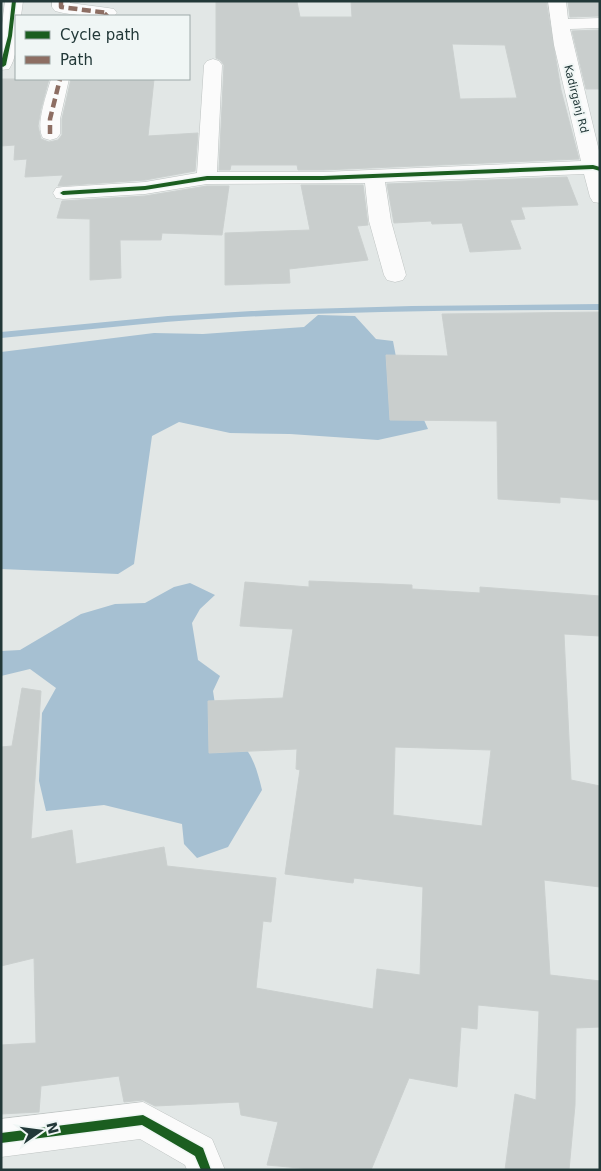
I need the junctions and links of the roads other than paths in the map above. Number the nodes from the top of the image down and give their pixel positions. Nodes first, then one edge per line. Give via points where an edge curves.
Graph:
1 (14, 1) edge
2 (61, 1) edge
3 (557, 1) edge
4 (106, 15) edge
5 (600, 23) edge
6 (560, 24) junction
7 (3, 65) dead end
8 (213, 65) dead end
9 (60, 80) edge
10 (50, 134) dead end
11 (596, 168) edge
12 (374, 176) junction
13 (207, 178) junction
14 (63, 193) dead end
15 (600, 197) edge
16 (395, 275) dead end
17 (1, 1138) edge
18 (206, 1170) edge

1 - 7 street
2 - 4 street via 61,6 108,13
3 - 6 street, Kadirganj Rd
5 - 6 street
6 - 11 street, Kadirganj Rd
8 - 13 street
9 - 10 street via 50,119
11 - 12 street
11 - 15 street, Kadirganj Rd
12 - 13 street
12 - 16 street via 380,221
13 - 14 street via 145,188
17 - 18 street via 142,1120 199,1152

